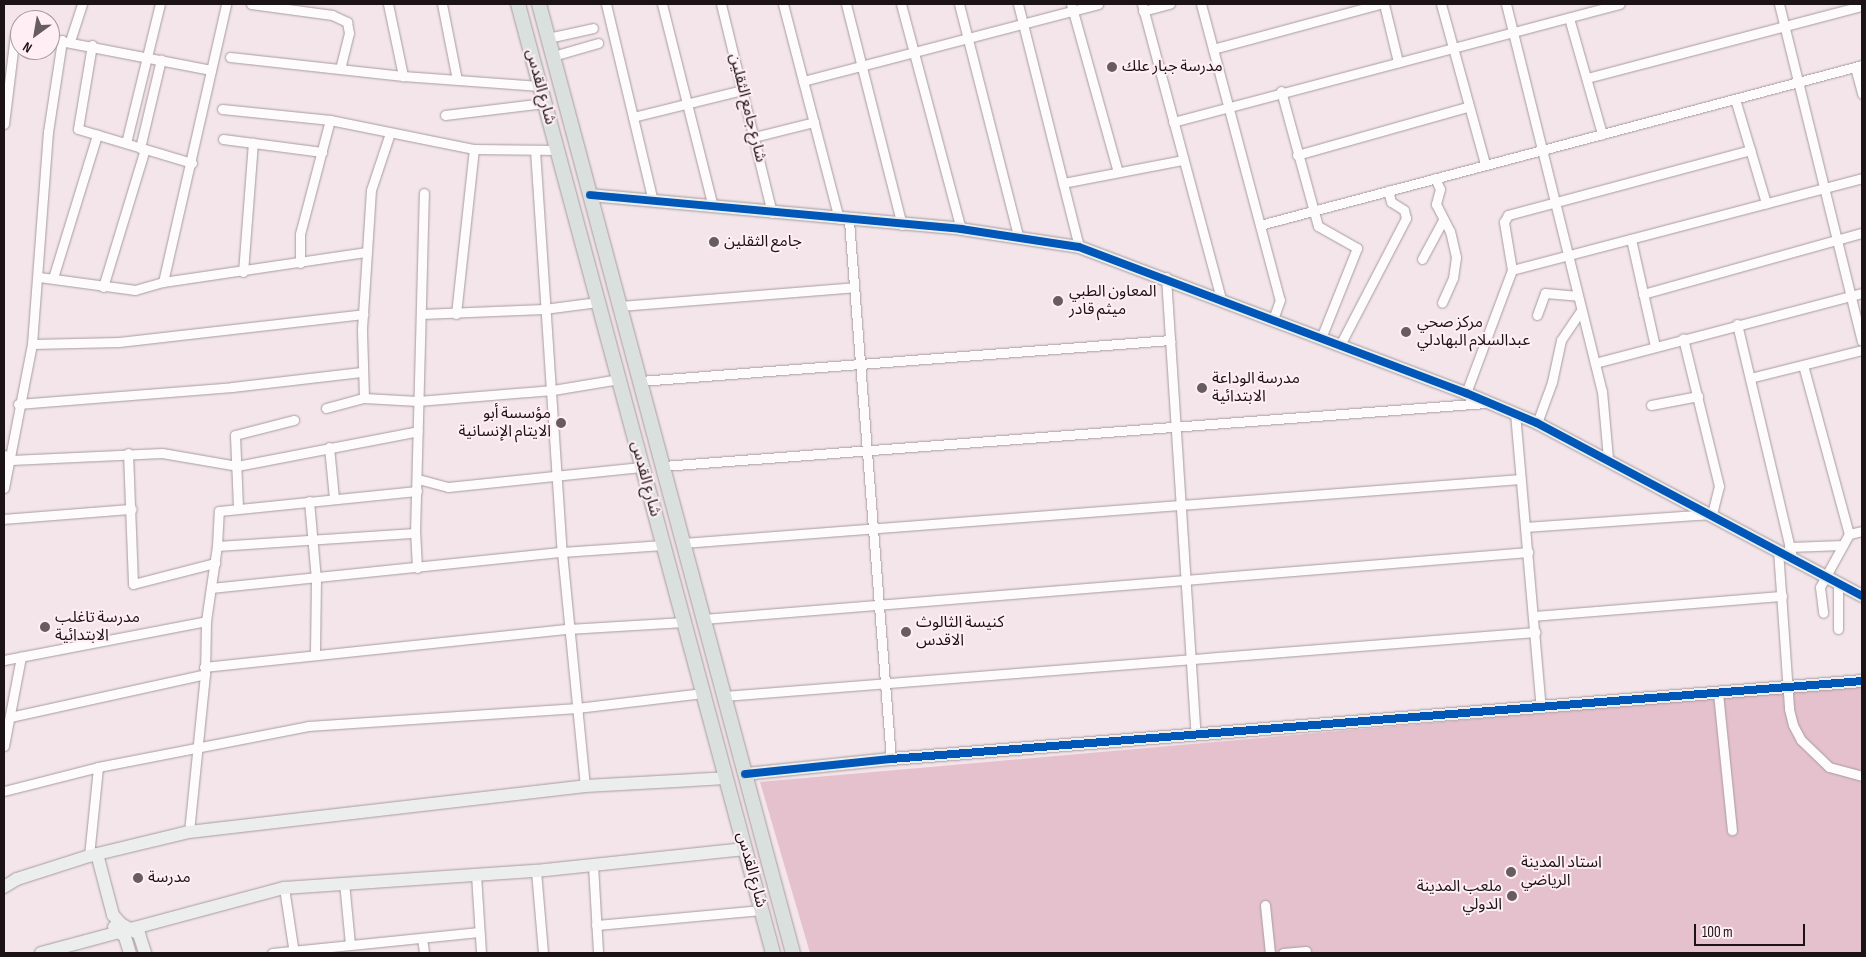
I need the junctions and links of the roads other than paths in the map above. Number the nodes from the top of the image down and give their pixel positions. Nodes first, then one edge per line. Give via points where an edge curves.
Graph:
1 (82, 4) edge
2 (160, 4) edge
3 (226, 4) edge
4 (251, 4) edge
5 (388, 4) edge
6 (442, 4) edge
7 (518, 4) edge
8 (539, 4) edge
9 (606, 4) edge
10 (662, 4) edge
11 (721, 4) edge
12 (783, 4) edge
13 (846, 4) edge
14 (902, 4) edge
15 (959, 4) edge
16 (1018, 4) edge
17 (1098, 4) edge
18 (1170, 4) edge
19 (1201, 4) edge
20 (1382, 4) edge
21 (1441, 4) edge
22 (1506, 4) edge
23 (1620, 4) edge
24 (1779, 4) edge
25 (1862, 6) edge
26 (1072, 7) edge
27 (1143, 7) edge
28 (1589, 8) edge
29 (1569, 18) junction
30 (1023, 24) junction
31 (1785, 27) junction
32 (593, 28) dead end
33 (1513, 32) junction
34 (548, 38) junction
35 (967, 38) junction
36 (60, 40) edge
37 (66, 40) junction
38 (598, 43) dead end
39 (92, 46) junction
40 (1452, 48) junction
41 (1213, 49) junction
42 (914, 52) junction
43 (147, 56) junction
44 (553, 56) junction
45 (230, 57) dead end
46 (161, 59) junction
47 (12, 60) edge
48 (1398, 62) junction
49 (862, 66) junction
50 (1859, 66) edge
51 (340, 69) junction
52 (211, 70) junction
53 (403, 76) junction
54 (1586, 78) junction
55 (457, 80) junction
56 (803, 81) junction
57 (1798, 83) junction
58 (540, 86) junction
59 (742, 90) junction
60 (1281, 92) junction
61 (6, 93) edge
62 (1862, 94) edge
63 (1735, 99) junction
64 (544, 103) junction
65 (687, 103) junction
66 (1228, 106) junction
67 (1467, 107) junction
68 (222, 109) dead end
69 (445, 115) dead end
70 (633, 117) junction
71 (330, 120) junction
72 (814, 122) junction
73 (1173, 122) junction
74 (4, 124) edge
75 (390, 133) junction
76 (1602, 134) junction
77 (97, 135) junction
78 (754, 137) junction
79 (223, 139) dead end
80 (254, 142) junction
81 (126, 144) junction
82 (143, 148) junction
83 (1542, 149) junction
84 (474, 150) junction
85 (535, 150) junction
86 (557, 150) junction
87 (1750, 150) junction
88 (322, 152) junction
89 (1297, 155) junction
90 (1183, 160) junction
91 (192, 163) junction
92 (1485, 164) junction
93 (1118, 172) junction
94 (1434, 178) junction
95 (1862, 178) edge
96 (1062, 183) junction
97 (1824, 188) junction
98 (1388, 190) junction
99 (424, 193) dead end
100 (590, 195) junction
101 (653, 201) junction
102 (1556, 202) junction
103 (1766, 203) junction
104 (713, 207) junction
105 (1311, 210) junction
106 (772, 213) junction
107 (844, 220) junction
108 (1443, 220) junction
109 (1260, 224) junction
110 (902, 225) junction
111 (961, 229) junction
112 (1862, 233) edge
113 (1018, 235) junction
114 (1837, 239) junction
115 (1632, 240) junction
116 (1079, 247) junction
117 (367, 252) junction
118 (1568, 255) junction
119 (1422, 259) dead end
120 (300, 263) junction
121 (1512, 270) junction
122 (242, 272) junction
123 (39, 277) junction
124 (1166, 277) junction
125 (54, 278) junction
126 (163, 282) junction
127 (103, 287) junction
128 (854, 287) junction
129 (1862, 292) edge
130 (1643, 294) junction
131 (1851, 295) junction
132 (1578, 296) junction
133 (1220, 299) junction
134 (598, 302) junction
135 (1442, 303) dead end
136 (620, 306) junction
137 (544, 309) junction
138 (1582, 310) junction
139 (363, 314) junction
140 (422, 314) junction
141 (456, 314) junction
142 (1537, 314) dead end
143 (1273, 319) junction
144 (1738, 324) junction
145 (1321, 338) junction
146 (1683, 338) junction
147 (1170, 340) junction
148 (1862, 341) edge
149 (32, 344) junction
150 (1340, 345) junction
151 (1655, 346) junction
152 (1862, 350) edge
153 (1595, 363) junction
154 (860, 364) junction
155 (1803, 365) junction
156 (361, 372) junction
157 (1750, 378) junction
158 (619, 379) junction
159 (640, 381) junction
160 (553, 390) junction
161 (1466, 393) junction
162 (1698, 396) junction
163 (364, 398) junction
164 (418, 401) junction
165 (1490, 402) junction
166 (18, 404) junction
167 (1651, 405) dead end
168 (326, 408) dead end
169 (1515, 413) junction
170 (294, 420) dead end
171 (650, 420) junction
172 (1537, 423) junction
173 (631, 425) junction
174 (1176, 426) junction
175 (418, 431) junction
176 (329, 447) junction
177 (867, 450) junction
178 (128, 453) junction
179 (7, 458) edge
180 (1608, 458) junction
181 (237, 466) junction
182 (663, 466) junction
183 (641, 467) junction
184 (558, 476) junction
185 (418, 479) junction
186 (1521, 479) junction
187 (4, 488) edge
188 (417, 491) junction
189 (334, 498) junction
190 (309, 501) junction
191 (1181, 505) junction
192 (238, 507) junction
193 (132, 508) junction
194 (1712, 514) junction
195 (4, 519) edge
196 (1525, 527) junction
197 (873, 528) junction
198 (1862, 531) edge
199 (415, 533) junction
200 (1849, 534) junction
201 (312, 540) junction
202 (684, 543) junction
203 (664, 545) junction
204 (1843, 545) junction
205 (217, 546) junction
206 (1786, 551) junction
207 (562, 552) junction
208 (1528, 552) junction
209 (215, 563) junction
210 (417, 568) junction
211 (1825, 575) junction
212 (316, 579) junction
213 (1186, 580) junction
214 (1838, 582) junction
215 (211, 588) junction
216 (1782, 596) junction
217 (1862, 596) edge
218 (879, 604) junction
219 (1823, 613) dead end
220 (1533, 616) junction
221 (703, 618) junction
222 (206, 621) junction
223 (684, 622) junction
224 (568, 629) junction
225 (1838, 629) dead end
226 (1534, 632) junction
227 (690, 645) junction
228 (711, 650) junction
229 (316, 654) junction
230 (21, 657) junction
231 (1191, 659) junction
232 (4, 660) edge
233 (695, 664) junction
234 (205, 670) junction
235 (1862, 681) edge
236 (885, 683) junction
237 (1788, 686) junction
238 (703, 693) junction
239 (1718, 693) junction
240 (724, 696) junction
241 (577, 708) junction
242 (1541, 708) junction
243 (10, 718) junction
244 (1196, 735) junction
245 (4, 746) edge
246 (198, 748) junction
247 (891, 759) junction
248 (98, 767) junction
249 (745, 774) junction
250 (1862, 776) edge
251 (726, 778) junction
252 (585, 786) junction
253 (4, 791) edge
254 (1732, 830) dead end
255 (189, 832) junction
256 (745, 849) junction
257 (93, 855) junction
258 (594, 865) junction
259 (536, 871) junction
260 (476, 875) junction
261 (344, 882) junction
262 (4, 886) edge
263 (284, 888) junction
264 (1265, 906) dead end
265 (762, 910) junction
266 (596, 924) junction
267 (123, 929) junction
268 (479, 932) junction
269 (422, 938) junction
270 (350, 944) junction
271 (294, 951) edge
272 (1306, 951) dead end
273 (41, 953) edge
274 (130, 953) edge
275 (146, 953) edge
276 (272, 953) edge
277 (424, 953) edge
278 (481, 953) edge
279 (544, 953) edge
280 (598, 953) edge
281 (773, 953) edge
282 (793, 953) edge
283 (1270, 953) edge
284 (1283, 953) edge

1 - 37 street
2 - 43 street
3 - 52 street
4 - 51 street via 332,15 347,22 349,33
5 - 53 street
6 - 55 street
7 - 58 main road, شارع القدس
8 - 34 main road, شارع القدس
9 - 70 street
10 - 65 street
11 - 59 street, شارع جامع الثقلين
12 - 56 street
13 - 49 street
14 - 42 street
15 - 35 street
16 - 30 street
17 - 26 street
18 - 27 street
19 - 41 street
20 - 41 street
20 - 48 street
21 - 40 street
22 - 33 street
23 - 28 street
24 - 31 street
25 - 31 street
26 - 30 street
26 - 93 street
27 - 73 street
28 - 29 street
29 - 33 street
29 - 54 street
30 - 35 street
30 - 96 street
31 - 54 street
31 - 57 street
32 - 34 street
33 - 40 street
33 - 83 street
34 - 44 main road, شارع القدس
35 - 42 street
35 - 113 street
36 - 37 street
37 - 39 street
37 - 123 street via 48,132
38 - 44 street
39 - 43 street
39 - 77 street via 77,126 81,131
40 - 48 street
40 - 67 street
41 - 66 street
42 - 49 street
42 - 111 street
43 - 46 street
43 - 81 street
44 - 100 main road, شارع القدس
45 - 51 street
46 - 52 street
46 - 82 street
47 - 61 street
48 - 60 street
49 - 56 street
49 - 110 street
50 - 57 street
50 - 62 street
51 - 53 street
52 - 91 street
53 - 55 street
54 - 76 street
55 - 58 street
56 - 72 street
57 - 63 street
57 - 97 street
58 - 64 main road, شارع القدس
59 - 65 street
59 - 78 street, شارع جامع الثقلين
60 - 66 street
60 - 89 street
61 - 74 street
63 - 76 street
63 - 87 street
64 - 69 street
64 - 86 main road, شارع القدس
65 - 70 street
65 - 104 street
66 - 73 street
66 - 109 street
67 - 89 street
67 - 92 street
68 - 71 street
70 - 101 street
71 - 75 street
71 - 88 street
72 - 78 street
72 - 107 street
73 - 90 street
75 - 84 street
75 - 117 street via 371,190
76 - 83 street
77 - 81 street
77 - 125 street
78 - 106 street, شارع جامع الثقلين
79 - 80 street
80 - 88 street
80 - 122 street
81 - 82 street
82 - 91 street
82 - 127 street
83 - 92 street
83 - 102 street
84 - 85 street
84 - 141 street
85 - 86 street
85 - 137 street
86 - 134 main road, شارع القدس
87 - 102 street
87 - 103 street
88 - 120 street via 300,234
89 - 105 street
90 - 93 street
90 - 133 street
91 - 126 street
92 - 94 street
93 - 96 street
94 - 98 street
94 - 108 street via 1440,189 1436,204
95 - 97 street
96 - 116 street
97 - 103 street
97 - 114 street
98 - 105 street
98 - 150 street via 1391,202 1404,210 1406,218
99 - 140 street
100 - 101 street
100 - 136 main road, شارع القدس
101 - 104 street
102 - 118 street
102 - 121 street via 1505,218
103 - 115 street
104 - 106 street
105 - 109 street
105 - 145 street via 1322,230 1357,248
106 - 107 street
107 - 110 street
107 - 128 street
108 - 119 street
108 - 135 street via 1450,231 1456,262
109 - 143 street via 1280,300
110 - 111 street
111 - 113 street
112 - 114 street
113 - 116 street
114 - 130 street
114 - 131 street
115 - 118 street
115 - 130 street
116 - 124 street
117 - 120 street
117 - 139 street
118 - 121 street
118 - 132 street
120 - 122 street
121 - 161 street
122 - 126 street
123 - 125 street
123 - 149 street
124 - 133 street
124 - 147 street
125 - 127 street
126 - 127 street via 135,290
128 - 136 street
128 - 154 street
129 - 131 street
130 - 151 street
131 - 144 street
131 - 148 street
132 - 138 street
132 - 142 street via 1545,293
133 - 143 street
134 - 137 street
134 - 158 main road, شارع القدس
136 - 159 main road, شارع القدس
137 - 141 street
137 - 160 street
138 - 153 street
138 - 172 street via 1562,340 1552,382
139 - 149 street via 120,342
139 - 156 street
140 - 141 street
140 - 164 street
143 - 145 street
144 - 146 street
144 - 157 street
145 - 150 street
146 - 151 street
146 - 162 street
147 - 154 street
147 - 174 street
149 - 166 street
150 - 161 street
151 - 153 street
152 - 155 street
153 - 180 street via 1602,392
154 - 159 street
154 - 177 street
155 - 157 street
155 - 200 street
156 - 163 street
156 - 166 street via 232,387
157 - 206 street
158 - 160 street
158 - 173 main road, شارع القدس
159 - 171 main road, شارع القدس
160 - 164 street
160 - 184 street
161 - 165 street
162 - 167 street
162 - 194 street via 1720,486
163 - 164 street
163 - 168 street
164 - 175 street
165 - 169 street
165 - 174 street
166 - 179 street
169 - 172 street
169 - 186 street
170 - 181 street via 236,434 233,442
171 - 173 main road
171 - 182 main road, شارع القدس
172 - 180 street
173 - 183 main road, شارع القدس
174 - 177 street
174 - 191 street
175 - 176 street
175 - 185 street
176 - 181 street
176 - 189 street
177 - 182 street
177 - 197 street
178 - 179 street
178 - 181 street via 162,453
178 - 193 street
179 - 187 street
180 - 194 street
181 - 192 street
182 - 202 main road, شارع القدس
183 - 184 street
183 - 203 main road, شارع القدس
184 - 185 street via 448,487
184 - 207 street
185 - 188 street
186 - 191 street
186 - 196 street
188 - 189 street
188 - 199 street
189 - 190 street
190 - 192 street
190 - 201 street
191 - 197 street
191 - 213 street
192 - 205 street via 222,508 217,514
193 - 195 street
193 - 209 street via 133,584
194 - 196 street
194 - 206 street
196 - 208 street
197 - 202 street
197 - 218 street
198 - 200 street
199 - 201 street
199 - 210 street
200 - 204 street
201 - 205 street
201 - 212 street
202 - 221 main road, شارع القدس
203 - 207 street
203 - 223 main road, شارع القدس
204 - 206 street
204 - 211 street
205 - 209 street
206 - 211 street
206 - 216 street
207 - 210 street
207 - 224 street
208 - 213 street
208 - 220 street
209 - 215 street
210 - 212 street
211 - 214 street
211 - 219 street via 1820,587
212 - 215 street
212 - 229 street
213 - 218 street
213 - 231 street
214 - 217 street
214 - 225 street
215 - 222 street
216 - 220 street
216 - 237 street
218 - 221 street
218 - 236 street
220 - 226 street
221 - 228 main road, شارع القدس
222 - 230 street
222 - 234 street
223 - 224 street
223 - 227 main road, شارع القدس
224 - 229 street
224 - 241 street
226 - 231 street
226 - 242 street
227 - 228 main road via 702,652
227 - 233 main road, شارع القدس
228 - 233 main road
228 - 240 main road, شارع القدس
229 - 234 street
230 - 232 street
230 - 243 street
231 - 236 street
231 - 244 street
233 - 238 main road, شارع القدس
234 - 243 street
234 - 246 street
235 - 237 street
236 - 240 street
236 - 247 street
237 - 239 street
237 - 250 street via 1789,709 1801,740 1829,767
238 - 241 street
238 - 251 main road, شارع القدس
239 - 242 street
239 - 254 street
240 - 249 main road, شارع القدس
241 - 246 street via 308,726
241 - 252 street
242 - 244 street
243 - 245 street
244 - 247 street
246 - 248 street
246 - 255 street
247 - 249 street
248 - 253 street
248 - 257 street
249 - 282 main road, شارع القدس
251 - 252 street
251 - 256 main road, شارع القدس
252 - 255 street
255 - 257 street
256 - 258 street
256 - 265 main road, شارع القدس
257 - 262 street
257 - 267 street via 113,915
258 - 259 street
258 - 266 street
259 - 260 street
259 - 279 street
260 - 261 street
260 - 268 street
261 - 263 street
261 - 270 street
263 - 267 street
263 - 271 street
264 - 283 street
265 - 266 street
265 - 281 main road, شارع القدس
266 - 280 street
267 - 273 street
267 - 274 street
267 - 275 street via 141,937
268 - 269 street
268 - 278 street
269 - 270 street
269 - 277 street
270 - 271 street
271 - 276 street
272 - 284 street

